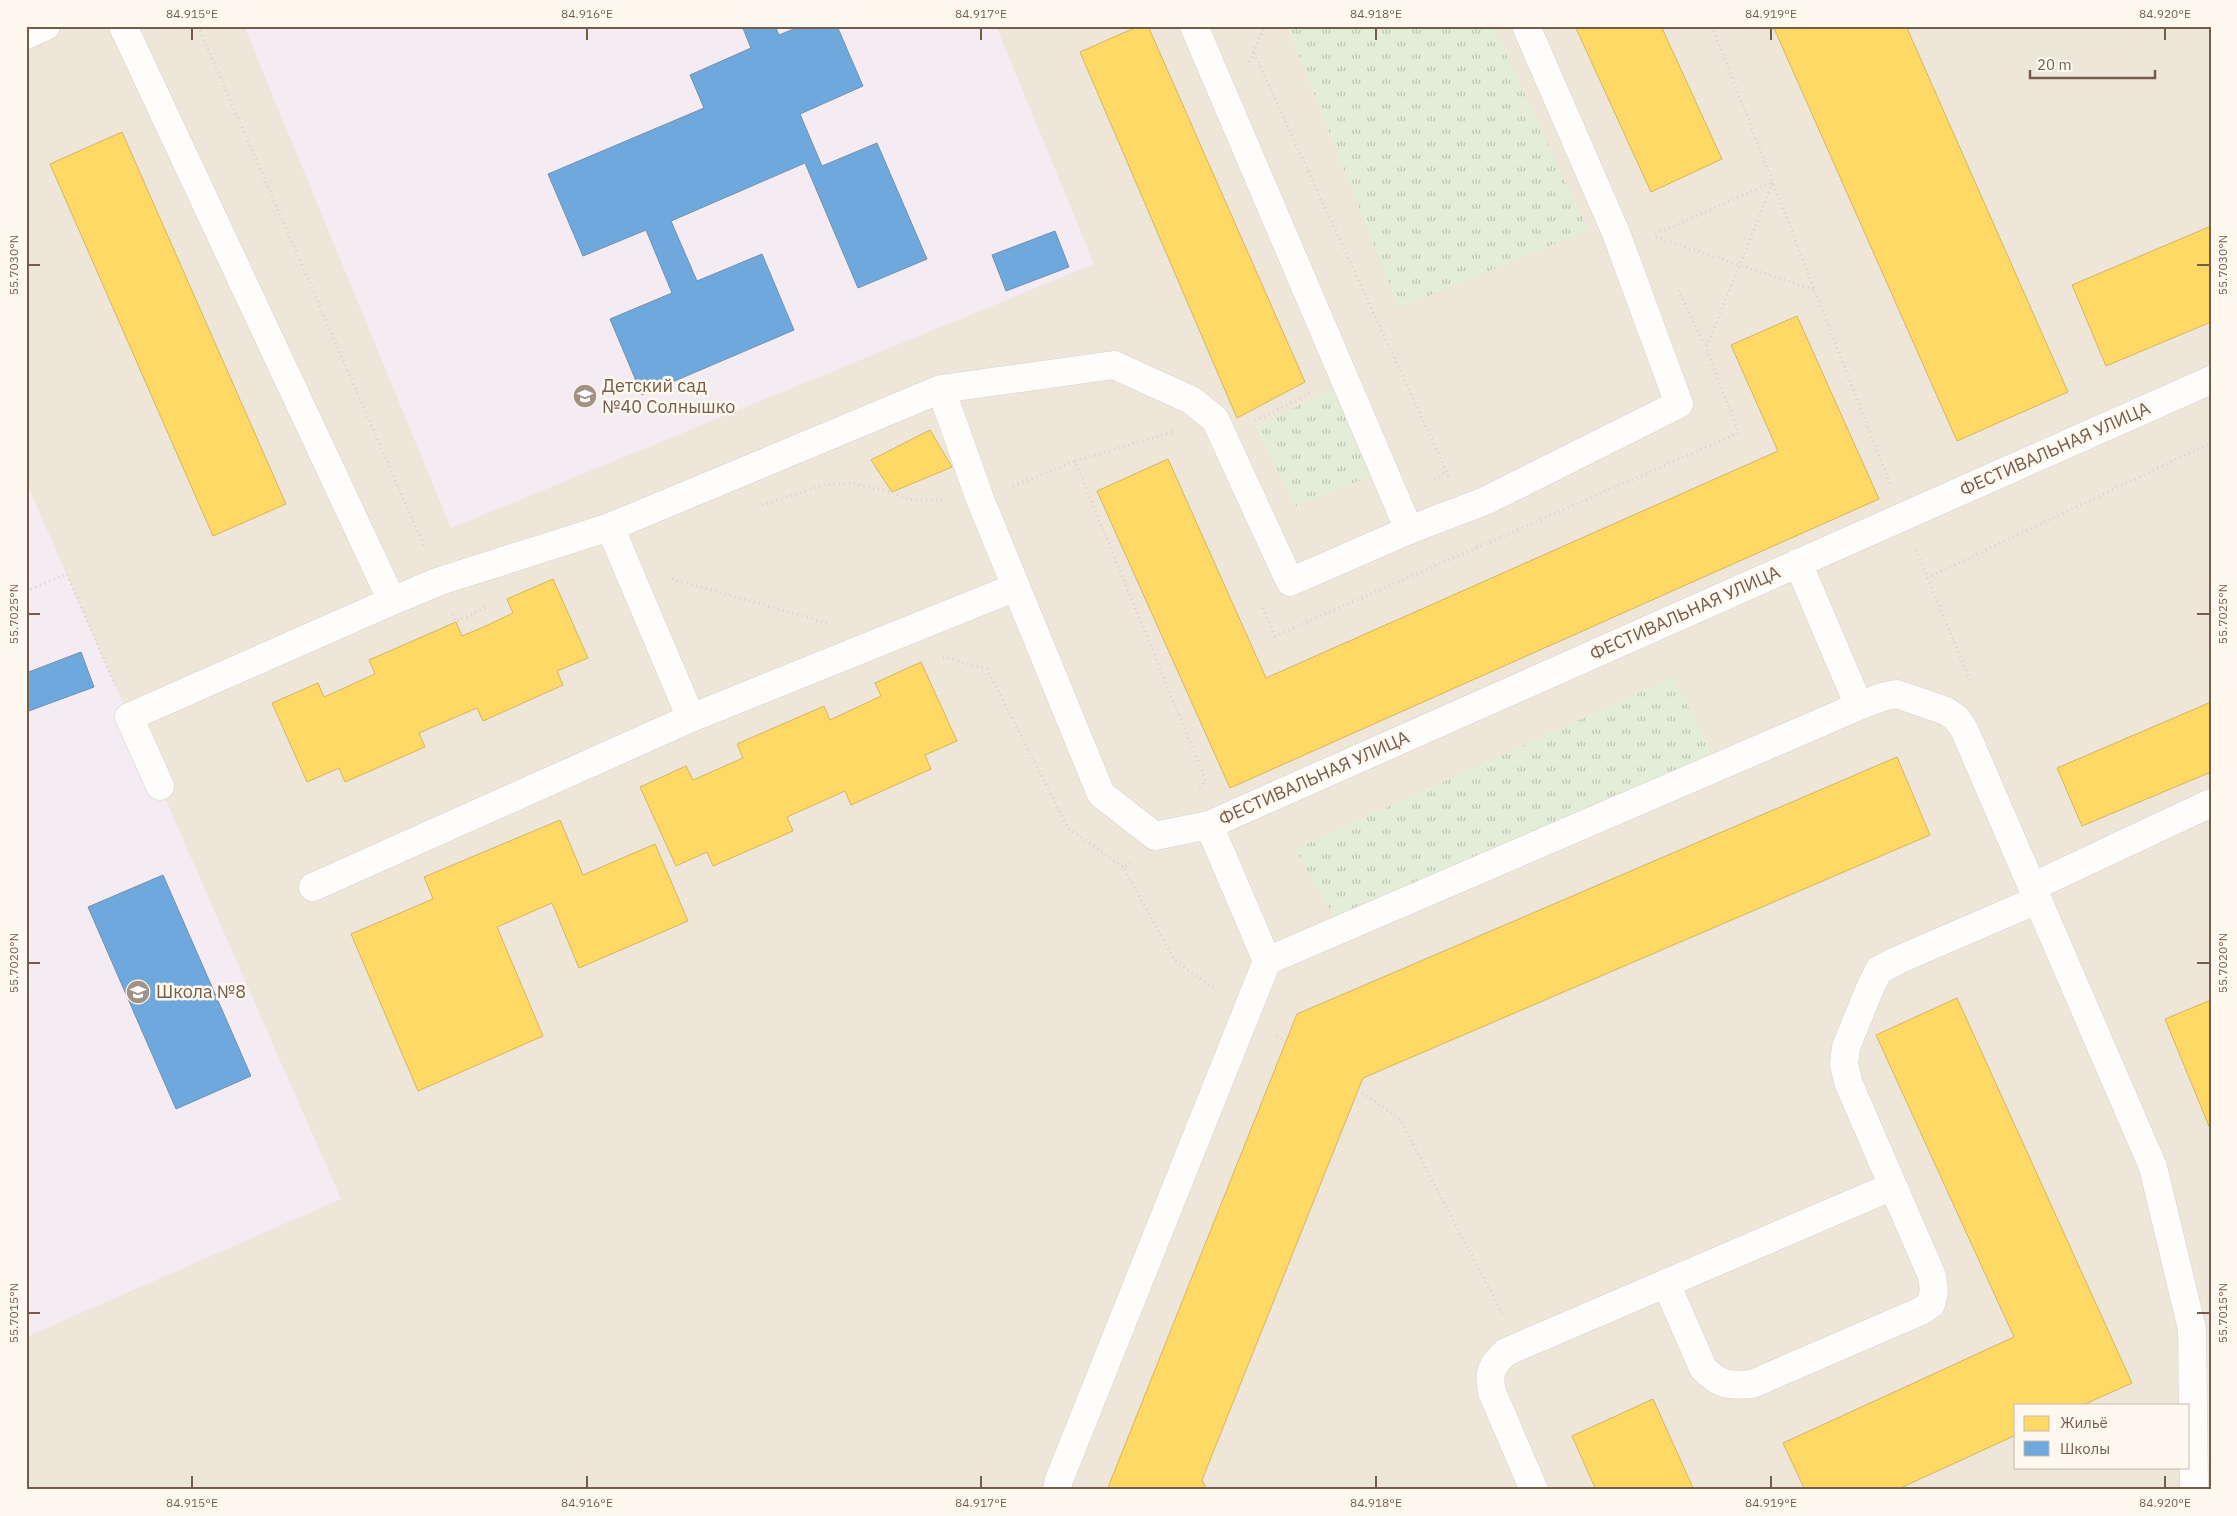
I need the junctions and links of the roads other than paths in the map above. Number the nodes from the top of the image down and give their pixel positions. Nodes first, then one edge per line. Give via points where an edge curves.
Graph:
1 (46, 26) edge
2 (124, 26) edge
3 (1194, 26) edge
4 (1526, 26) edge
5 (26, 35) edge
6 (2211, 380) edge
7 (941, 389) junction
8 (610, 527) junction
9 (1409, 530) junction
10 (1798, 563) junction
11 (1016, 588) junction
12 (392, 602) junction
13 (1859, 706) junction
14 (691, 718) junction
15 (160, 786) dead end
16 (2211, 803) edge
17 (1209, 825) junction
18 (313, 887) dead end
19 (2035, 894) junction
20 (1267, 961) junction
21 (1893, 1186) junction
22 (1666, 1284) junction
23 (1057, 1490) edge
24 (1534, 1490) edge
25 (2194, 1490) edge

1 - 5 street
2 - 12 street
3 - 9 street
4 - 9 street via 1616,233 1679,404 1484,501
6 - 10 street, ФЕСТИВАЛЬНАЯ УЛИЦА
7 - 8 street
7 - 9 street via 1114,365 1191,400 1215,419 1290,582
7 - 11 street
8 - 12 street via 440,581
8 - 14 street
10 - 13 street
10 - 17 street, ФЕСТИВАЛЬНАЯ УЛИЦА
11 - 14 street
11 - 17 street, ФЕСТИВАЛЬНАЯ УЛИЦА via 1101,794 1155,836
12 - 15 street via 130,718
13 - 19 street via 1896,694 1946,711 1956,718 1964,729
13 - 20 street
14 - 18 street
16 - 19 street
17 - 20 street
19 - 21 street via 1879,970 1870,988 1846,1047 1844,1063 1848,1082
19 - 25 street via 2153,1168 2192,1329
20 - 23 street
21 - 22 street
21 - 22 street via 1932,1276 1934,1291 1931,1304 1752,1384 1731,1386 1713,1379 1703,1368
22 - 24 street via 1506,1352 1494,1363 1490,1378 1492,1392

